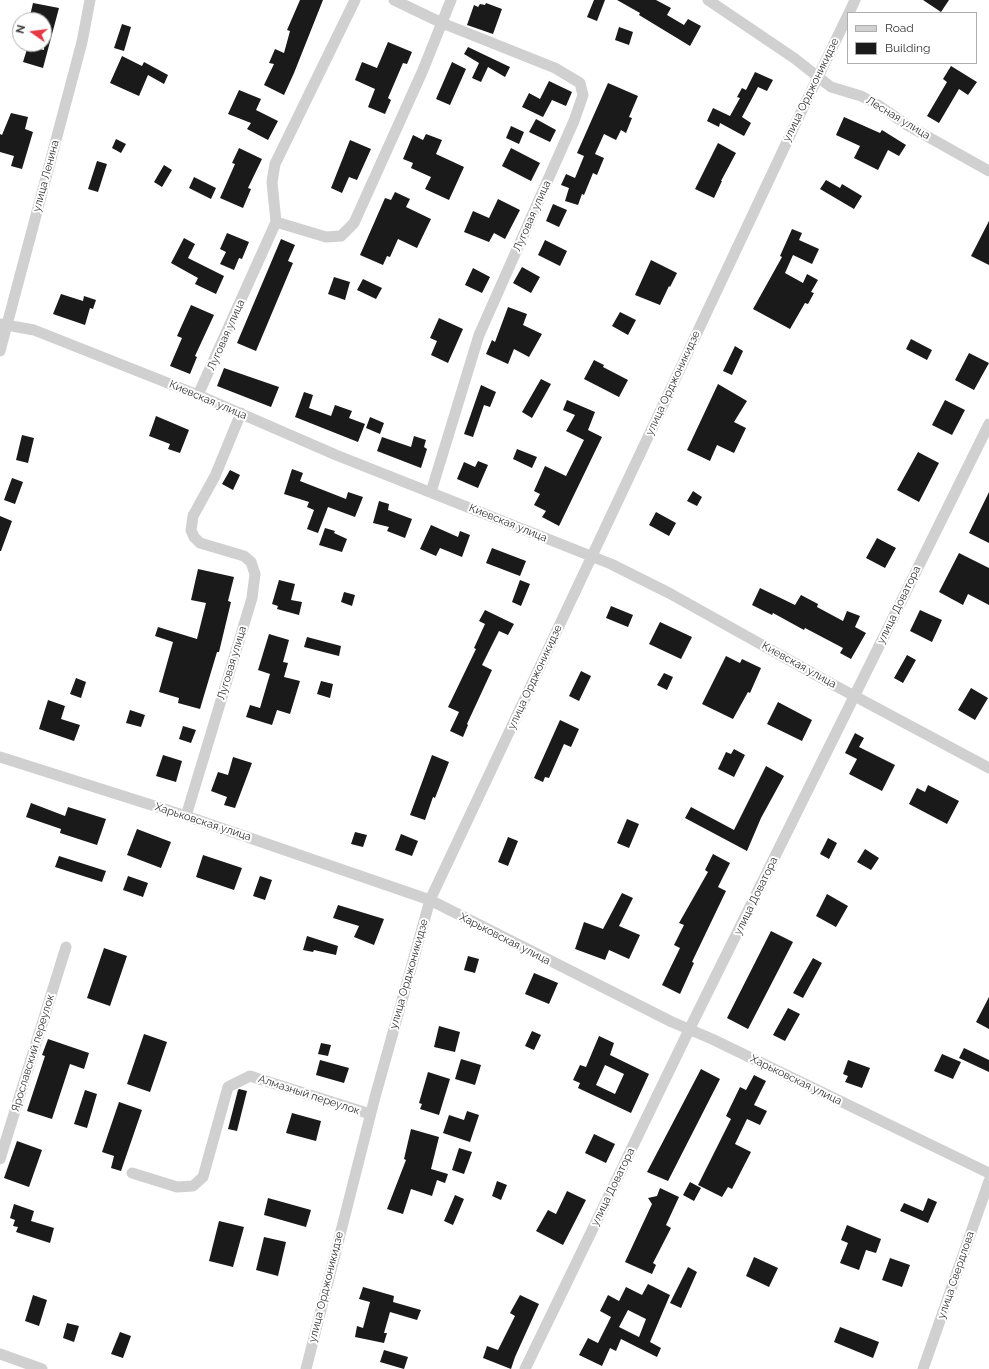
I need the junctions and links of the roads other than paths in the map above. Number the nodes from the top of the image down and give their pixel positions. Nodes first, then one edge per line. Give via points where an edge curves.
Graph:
1 (90, 0) edge
2 (355, 0) edge
3 (394, 0) edge
4 (451, 0) edge
5 (708, 0) edge
6 (855, 0) edge
7 (849, 12) edge
8 (847, 16) edge
9 (442, 23) junction
10 (818, 75) junction
11 (989, 171) edge
12 (276, 222) junction
13 (3, 324) edge
14 (0, 351) edge
15 (198, 395) junction
16 (241, 413) junction
17 (989, 424) edge
18 (431, 492) junction
19 (592, 556) junction
20 (855, 695) junction
21 (0, 757) edge
22 (989, 768) edge
23 (186, 816) junction
24 (430, 900) junction
25 (66, 947) dead end
26 (689, 1030) junction
27 (370, 1114) junction
28 (0, 1159) edge
29 (132, 1172) dead end
30 (989, 1173) edge
31 (989, 1180) edge
32 (0, 1354) edge
33 (42, 1369) edge
34 (306, 1369) edge
35 (525, 1369) edge
36 (923, 1369) edge

1 - 13 street, улица Ленина via 78,57
2 - 12 street via 275,164 272,182
3 - 9 street, Луговая улица
4 - 9 street
5 - 10 street, Лесная улица
6 - 7 street, улица Орджоникидзе
8 - 10 street, улица Орджоникидзе
9 - 12 street via 354,223 341,236 326,238
9 - 18 street, Луговая улица via 556,68 580,83 583,95 574,121 479,335
10 - 11 street, Лесная улица via 831,87 861,96 878,105 907,125
10 - 19 street, улица Орджоникидзе
12 - 15 street, Луговая улица
13 - 14 street, улица Ленина
13 - 15 street, Киевская улица via 34,330
15 - 16 street, Киевская улица
16 - 18 street, Киевская улица via 336,455
16 - 23 street, Луговая улица via 215,476 193,516 191,530 200,543 244,556 251,562 255,574 252,598
17 - 20 street, улица Доватора
18 - 19 street, Киевская улица
19 - 20 street, Киевская улица via 669,593
19 - 24 street, улица Орджоникидзе
20 - 22 street, Киевская улица
20 - 26 street, улица Доватора
21 - 23 street, Харьковская улица
23 - 24 street, Харьковская улица
24 - 26 street, Харьковская улица
24 - 27 street, улица Орджоникидзе
25 - 28 street, Ярославский переулок
26 - 30 street, Харьковская улица
26 - 35 street, улица Доватора
27 - 29 street, Алмазный переулок via 250,1076 228,1087 203,1177 193,1186 177,1187
27 - 34 street, улица Орджоникидзе
31 - 36 street, улица Свердлова
32 - 33 street

